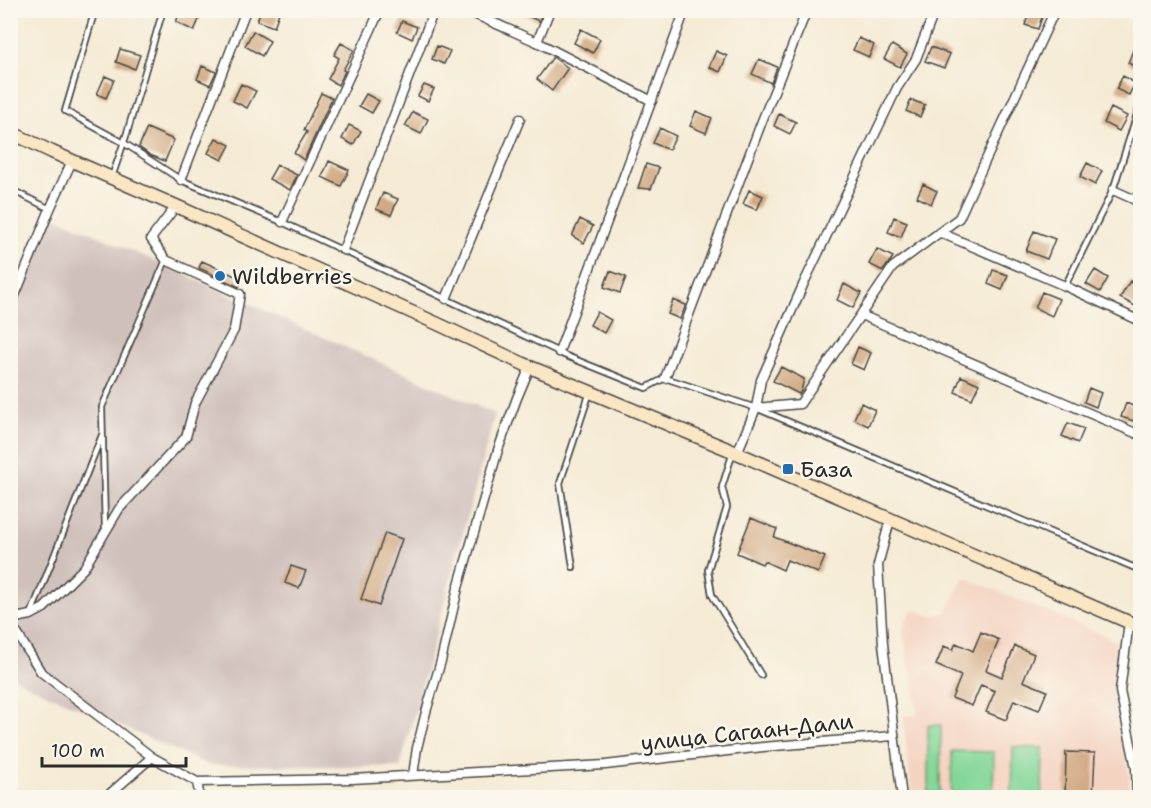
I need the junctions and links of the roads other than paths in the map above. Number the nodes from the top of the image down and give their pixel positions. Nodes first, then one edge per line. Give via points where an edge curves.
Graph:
1 (95, 10) edge
2 (163, 10) edge
3 (246, 10) edge
4 (380, 10) edge
5 (434, 10) edge
6 (465, 10) edge
7 (550, 10) edge
8 (685, 10) edge
9 (807, 10) edge
10 (934, 10) edge
11 (1055, 10) edge
12 (537, 42) junction
13 (652, 101) junction
14 (1140, 105) edge
15 (520, 119) dead end
16 (10, 132) edge
17 (124, 143) junction
18 (72, 161) junction
19 (112, 178) junction
20 (181, 180) junction
21 (10, 189) edge
22 (1113, 190) junction
23 (1140, 202) edge
24 (176, 206) junction
25 (50, 209) junction
26 (282, 222) junction
27 (941, 233) junction
28 (343, 250) junction
29 (166, 260) junction
30 (1065, 286) junction
31 (446, 299) junction
32 (10, 308) edge
33 (861, 315) junction
34 (1140, 321) edge
35 (559, 352) junction
36 (530, 367) junction
37 (665, 378) junction
38 (590, 392) junction
39 (756, 408) junction
40 (102, 432) junction
41 (1140, 435) edge
42 (735, 452) junction
43 (890, 520) junction
44 (105, 532) junction
45 (573, 567) dead end
46 (1140, 570) edge
47 (31, 615) junction
48 (10, 620) edge
49 (1135, 625) edge
50 (760, 675) dead end
51 (894, 736) junction
52 (152, 758) junction
53 (1138, 769) edge
54 (413, 775) junction
55 (197, 782) junction
56 (105, 798) edge
57 (200, 798) edge
58 (902, 798) edge
59 (1137, 798) edge

1 - 17 lane via 65,111
2 - 17 lane
3 - 20 street
4 - 26 street
5 - 28 street
6 - 12 street
7 - 12 street
8 - 13 street
9 - 37 street
10 - 39 street via 916,59 897,88 804,283 761,380
11 - 27 street via 959,218
12 - 13 street
13 - 35 street
14 - 22 lane
15 - 31 street
16 - 18 main road
17 - 19 lane
17 - 20 lane
18 - 19 main road
18 - 25 street
19 - 24 main road
20 - 26 lane
21 - 25 lane
22 - 23 street
22 - 30 lane
24 - 29 street via 152,239
24 - 36 main road
25 - 32 street
26 - 28 lane
27 - 30 street
27 - 33 street via 894,267
28 - 31 lane
29 - 40 lane via 102,407
29 - 44 street via 240,294 234,330 195,403 186,437 119,509
30 - 34 street
31 - 35 lane
33 - 39 street via 800,404
33 - 41 street
35 - 37 lane via 646,388
36 - 38 main road
36 - 54 street via 498,450 458,588
37 - 39 lane
38 - 42 main road
38 - 45 lane via 560,483
39 - 42 street
39 - 46 lane
40 - 44 lane
40 - 47 lane
42 - 43 main road
42 - 50 lane via 722,487 727,507 708,570 712,595
43 - 49 main road
43 - 51 street via 878,565
44 - 47 street via 84,568 44,608
47 - 48 street
48 - 52 street via 40,672
49 - 53 street via 1120,691
51 - 54 street, улица Сагаан-Дали via 605,765
51 - 58 street
52 - 55 street
52 - 56 street
53 - 59 street
54 - 55 street, улица Сагаан-Дали
55 - 57 street

